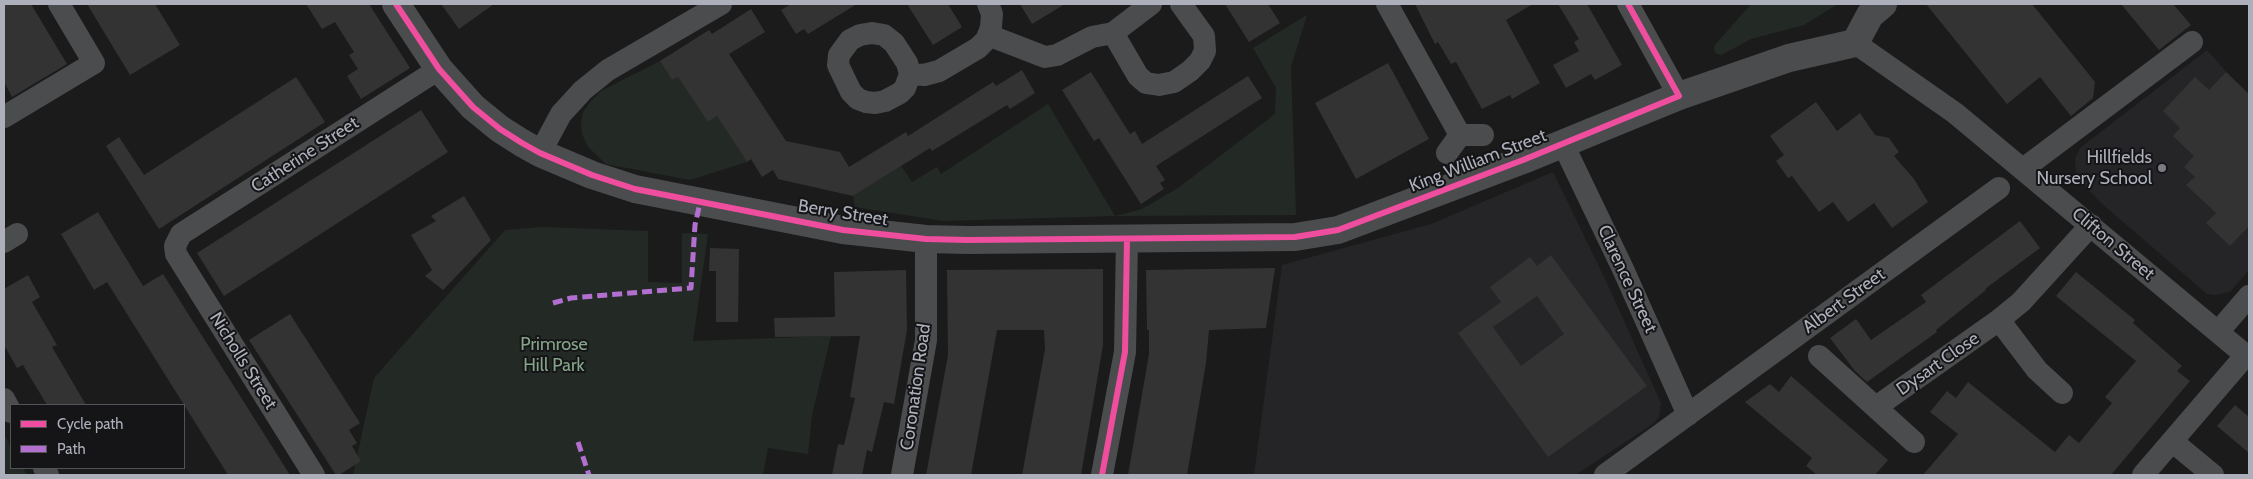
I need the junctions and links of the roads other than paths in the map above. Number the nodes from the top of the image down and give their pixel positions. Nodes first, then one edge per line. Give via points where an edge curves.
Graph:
1 (59, 4) edge
2 (396, 4) edge
3 (721, 4) edge
4 (988, 4) edge
5 (1150, 4) edge
6 (1181, 4) edge
7 (1387, 4) edge
8 (1628, 4) edge
9 (1873, 8) edge
10 (1113, 33) junction
11 (988, 35) junction
12 (2192, 42) dead end
13 (1855, 43) junction
14 (439, 69) junction
15 (910, 74) dead end
16 (1679, 96) junction
17 (4, 116) edge
18 (1483, 135) dead end
19 (1563, 144) junction
20 (540, 153) junction
21 (2023, 169) junction
22 (1999, 188) dead end
23 (2091, 225) junction
24 (1283, 237) joint
25 (926, 239) junction
26 (1126, 240) junction
27 (175, 246) joint
28 (2249, 296) edge
29 (1999, 320) junction
30 (2218, 332) junction
31 (1819, 356) dead end
32 (2247, 356) edge
33 (2062, 393) dead end
34 (4, 399) edge
35 (1876, 407) junction
36 (10, 410) edge
37 (1688, 415) junction
38 (1914, 442) dead end
39 (2173, 442) junction
40 (314, 475) edge
41 (902, 475) edge
42 (1102, 475) edge
43 (1605, 475) edge
44 (2143, 475) edge
45 (2213, 475) edge

1 - 17 street via 94,63
2 - 14 street, Berry Street
3 - 20 street via 608,70 583,90 561,114
4 - 11 street via 992,14
5 - 10 street
6 - 10 street via 1204,36 1205,51 1200,61 1174,82 1146,83 1138,76
7 - 18 street via 1454,144
8 - 16 street
9 - 13 street
10 - 11 street via 1092,37 1057,55 1045,56
11 - 15 street via 978,48 954,64 924,75
12 - 21 street
13 - 16 street, King William Street via 1789,58
13 - 21 street, Clifton Street via 1955,113
14 - 20 street, Berry Street via 473,107 500,129
14 - 27 street, Catherine Street via 181,234
16 - 19 street, King William Street
19 - 24 street, King William Street via 1338,230
19 - 37 street, Clarence Street
20 - 25 street, Berry Street via 592,176 635,190 843,230
21 - 23 street, Clifton Street
22 - 37 street, Albert Street
23 - 29 street, Dysart Close via 2021,302
23 - 30 street, Clifton Street
24 - 26 street, Berry Street
25 - 26 street, Berry Street
25 - 41 street, Coronation Road via 926,340
26 - 42 street via 1125,352
27 - 40 street, Nicholls Street via 176,254
28 - 30 street
29 - 33 street via 2037,370
29 - 35 street, Dysart Close
30 - 32 street, Clifton Street
31 - 35 street, Dysart Close
32 - 39 street
34 - 36 street
35 - 38 street, Dysart Close
37 - 43 street, Albert Street
39 - 44 street
39 - 45 street

